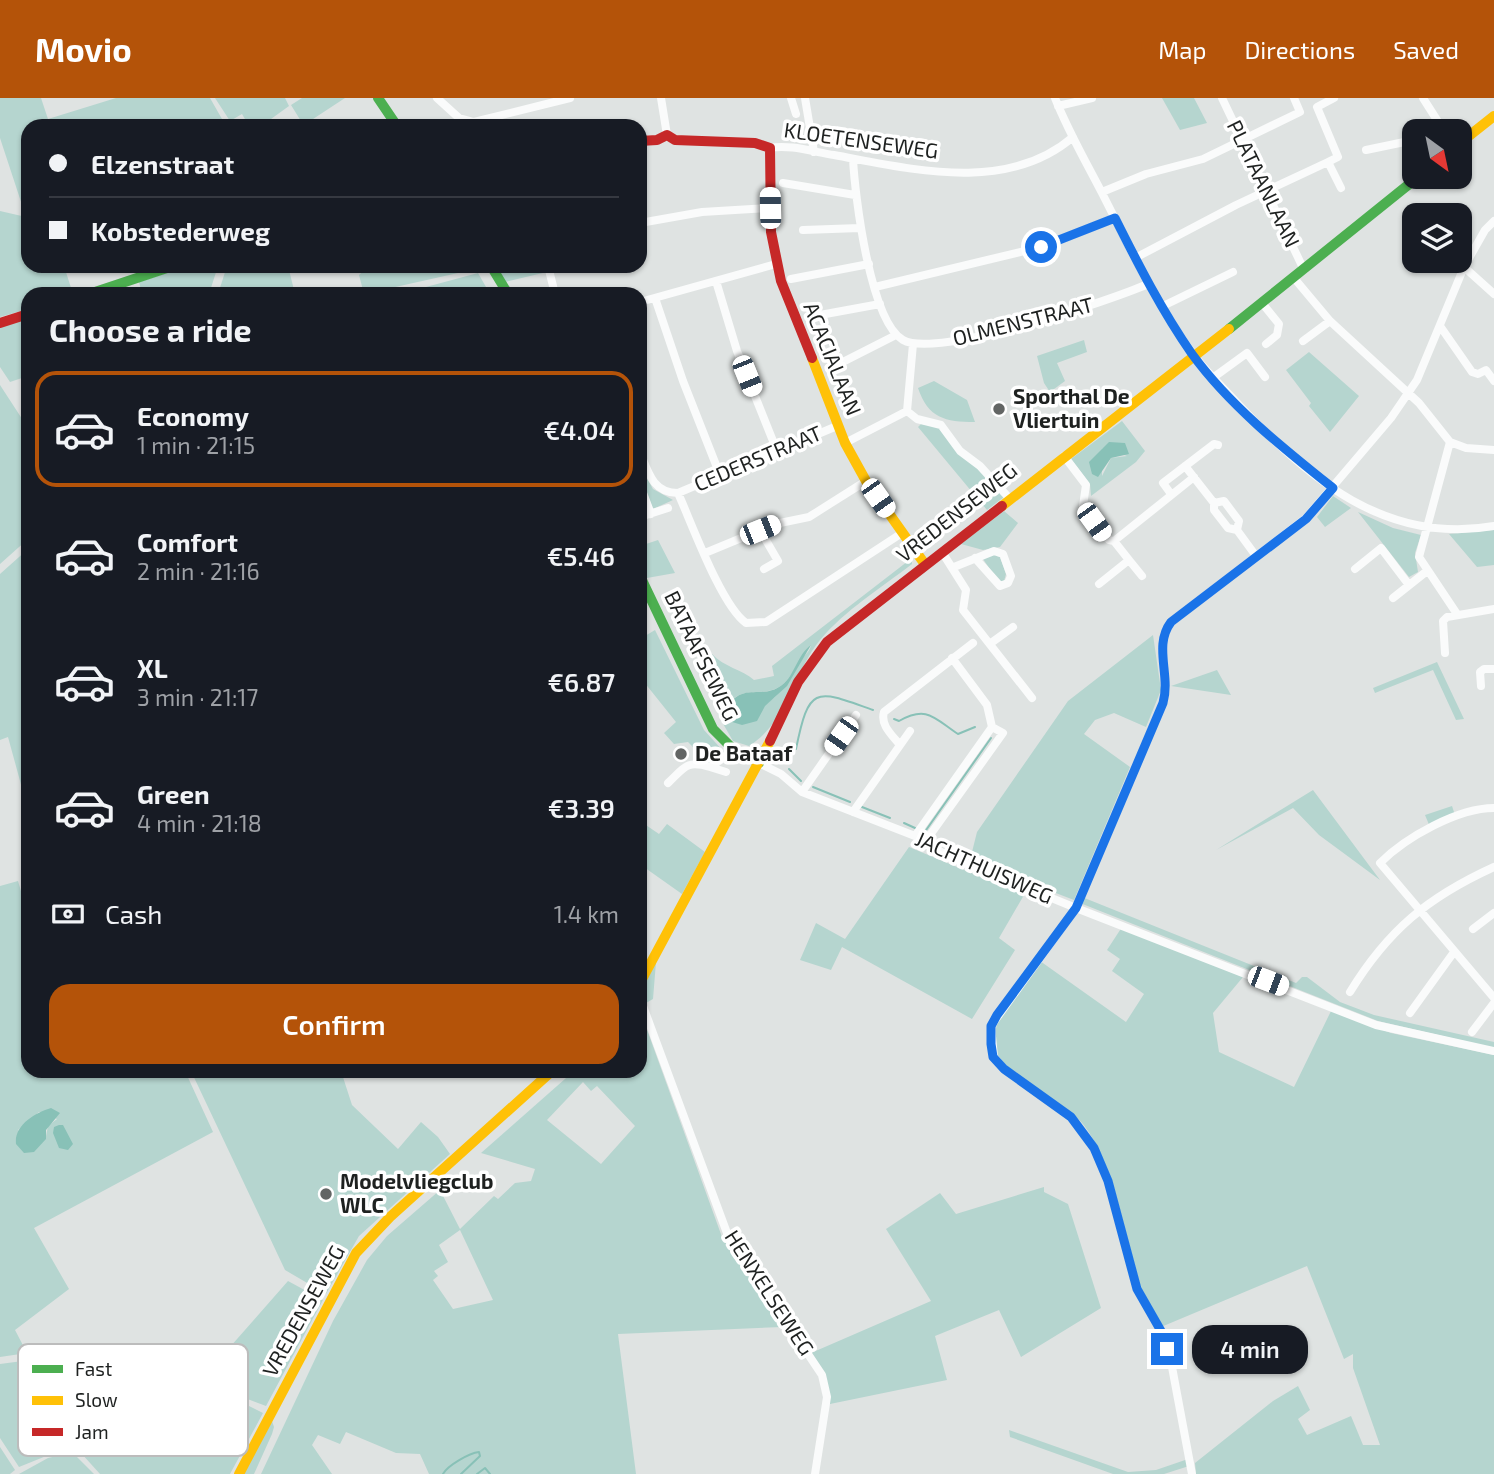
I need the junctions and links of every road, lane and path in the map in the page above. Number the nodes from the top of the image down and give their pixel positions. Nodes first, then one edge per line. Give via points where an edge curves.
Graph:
1 (378, 98) edge
2 (437, 98) edge
3 (570, 98) edge
4 (661, 98) edge
5 (791, 98) edge
6 (807, 98) edge
7 (1092, 98) edge
8 (1222, 98) edge
9 (1293, 98) edge
10 (1334, 98) edge
11 (1423, 98) edge
12 (1057, 102) edge
13 (1317, 107) junction
14 (1300, 113) junction
15 (796, 114) dead end
16 (1494, 116) edge
17 (392, 119) edge
18 (463, 119) edge
19 (486, 119) edge
20 (1436, 119) edge
21 (1472, 133) edge
22 (667, 135) junction
23 (1073, 137) junction
24 (647, 141) edge
25 (1242, 141) junction
26 (1402, 142) edge
27 (770, 148) junction
28 (1366, 150) dead end
29 (814, 152) junction
30 (853, 159) junction
31 (1328, 162) junction
32 (783, 183) dead end
33 (1340, 188) dead end
34 (1403, 189) edge
35 (1267, 190) junction
36 (1102, 192) junction
37 (855, 195) junction
38 (770, 208) junction
39 (1115, 218) junction
40 (1494, 221) edge
41 (647, 222) edge
42 (860, 228) junction
43 (803, 230) dead end
44 (1472, 253) edge
45 (1135, 258) junction
46 (776, 264) junction
47 (869, 264) junction
48 (1304, 270) junction
49 (1233, 272) dead end
50 (152, 273) edge
51 (1462, 273) edge
52 (1471, 273) edge
53 (1294, 278) junction
54 (791, 279) dead end
55 (716, 281) junction
56 (1148, 284) junction
57 (110, 287) edge
58 (876, 287) junction
59 (1494, 294) edge
60 (655, 298) junction
61 (647, 300) edge
62 (1262, 303) junction
63 (880, 304) junction
64 (1163, 306) junction
65 (820, 315) dead end
66 (21, 316) edge
67 (1330, 321) junction
68 (0, 323) edge
69 (1440, 326) junction
70 (896, 335) junction
71 (1303, 341) dead end
72 (913, 344) junction
73 (1266, 344) dead end
74 (1194, 356) junction
75 (1494, 364) edge
76 (829, 369) dead end
77 (1486, 370) junction
78 (1214, 377) junction
79 (1265, 377) dead end
80 (1494, 381) edge
81 (1409, 393) junction
82 (907, 411) junction
83 (838, 426) junction
84 (1450, 442) junction
85 (845, 443) junction
86 (1218, 445) dead end
87 (1494, 450) edge
88 (777, 451) junction
89 (1064, 456) junction
90 (1185, 466) junction
91 (647, 471) edge
92 (720, 475) junction
93 (1194, 477) junction
94 (866, 481) junction
95 (1333, 488) junction
96 (678, 493) junction
97 (1171, 494) junction
98 (1010, 499) junction
99 (647, 503) edge
100 (1214, 503) junction
101 (668, 508) dead end
102 (651, 514) junction
103 (647, 515) edge
104 (1494, 526) edge
105 (1426, 529) junction
106 (760, 530) junction
107 (1237, 530) junction
108 (902, 533) junction
109 (1114, 541) junction
110 (942, 552) junction
111 (705, 553) junction
112 (1256, 556) junction
113 (975, 558) junction
114 (1129, 560) junction
115 (924, 563) junction
116 (954, 567) junction
117 (764, 569) dead end
118 (1355, 569) dead end
119 (1427, 571) junction
120 (1142, 576) dead end
121 (1099, 584) dead end
122 (1409, 585) junction
123 (647, 591) edge
124 (1393, 598) dead end
125 (1494, 609) edge
126 (1457, 614) junction
127 (1013, 627) dead end
128 (973, 643) dead end
129 (991, 643) junction
130 (1445, 653) dead end
131 (952, 659) junction
132 (1494, 669) edge
133 (1481, 686) dead end
134 (1032, 698) dead end
135 (856, 715) dead end
136 (992, 727) junction
137 (910, 731) dead end
138 (900, 745) junction
139 (732, 748) junction
140 (759, 763) junction
141 (710, 767) junction
142 (726, 772) dead end
143 (668, 783) dead end
144 (802, 792) junction
145 (1494, 808) edge
146 (853, 812) junction
147 (915, 836) junction
148 (925, 842) junction
149 (1494, 867) edge
150 (1076, 908) junction
151 (1419, 909) junction
152 (1494, 913) edge
153 (1473, 929) dead end
154 (1454, 952) junction
155 (647, 970) edge
156 (1350, 992) dead end
157 (1494, 1000) edge
158 (1410, 1013) dead end
159 (647, 1017) edge
160 (1472, 1032) dead end
161 (1494, 1051) edge
162 (544, 1078) edge
163 (239, 1474) edge
164 (815, 1474) edge
165 (1192, 1474) edge

1 - 17 main road
2 - 18 street
3 - 19 street
4 - 22 street
5 - 15 street
6 - 29 street
7 - 12 street
8 - 25 street, PLATAANLAAN
9 - 14 street
10 - 13 street
11 - 20 street
12 - 23 street
13 - 14 street
13 - 31 street via 1338,157
14 - 25 street
16 - 21 main road
22 - 24 main road, KLOETENSEWEG
22 - 27 main road, KLOETENSEWEG
23 - 30 street, KLOETENSEWEG via 1044,158 1006,168 935,172
23 - 36 street
25 - 35 street, PLATAANLAAN
25 - 36 street via 1203,159
26 - 28 street
27 - 29 street, KLOETENSEWEG
27 - 38 main road, ACACIALAAN
29 - 30 street, KLOETENSEWEG
30 - 37 street
31 - 33 street
31 - 35 street
32 - 37 street
34 - 48 main road, VREDENSEWEG
35 - 45 street
35 - 48 street, PLATAANLAAN
36 - 39 street
37 - 42 street
38 - 41 street via 702,212
38 - 46 main road, ACACIALAAN
39 - 45 street
39 - 58 street via 1041,247
40 - 44 street
42 - 43 street
42 - 47 street
45 - 56 street
46 - 55 street
46 - 83 main road, ACACIALAAN
47 - 54 street
47 - 58 street
48 - 53 main road, VREDENSEWEG
49 - 64 street
50 - 57 main road
51 - 69 street
52 - 59 street
53 - 62 main road, VREDENSEWEG
53 - 67 street
55 - 60 street
55 - 88 street via 737,351
56 - 64 street
56 - 72 street, OLMENSTRAAT via 1064,314 960,340
58 - 63 street
60 - 61 street
60 - 92 street
62 - 73 street via 1279,324 1277,335
62 - 74 main road, VREDENSEWEG
63 - 65 street
63 - 70 street
64 - 74 street
66 - 68 main road
67 - 71 street
67 - 81 street
69 - 77 street via 1472,372
69 - 81 street
70 - 72 street
70 - 76 street
72 - 82 street
74 - 78 street
74 - 89 main road, VREDENSEWEG
75 - 77 street
77 - 80 street
78 - 79 street via 1247,353
78 - 95 street via 1262,429
81 - 84 street
81 - 95 street
82 - 85 street
82 - 98 street via 916,419 941,425 960,452
83 - 85 main road, ACACIALAAN
83 - 88 street, CEDERSTRAAT
84 - 87 street
84 - 105 street
85 - 94 main road, ACACIALAAN
86 - 90 street
88 - 92 street, CEDERSTRAAT
89 - 98 main road, VREDENSEWEG
89 - 109 street via 1086,485 1083,506 1106,538
90 - 93 street
90 - 97 street via 1163,483
91 - 96 street via 663,491
92 - 96 street, CEDERSTRAAT
93 - 97 street
93 - 100 street
94 - 106 street via 808,517
94 - 108 main road, ACACIALAAN
95 - 105 street via 1380,516
95 - 112 street via 1306,519
96 - 111 street
97 - 109 street
98 - 110 main road, VREDENSEWEG
99 - 102 street
100 - 107 street via 1228,528
100 - 107 street via 1224,501 1239,521
101 - 102 street
102 - 103 street
104 - 105 street
105 - 119 street via 1419,557
106 - 111 street
106 - 117 street via 778,561
107 - 112 street
108 - 111 street via 759,625 739,617
108 - 115 main road, ACACIALAAN
109 - 114 street
110 - 115 main road, VREDENSEWEG
110 - 116 street
112 - 150 street via 1163,632 1167,690
113 - 113 street via 994,551 1003,554 1011,576 1008,583 1000,586
113 - 116 street
114 - 120 street
114 - 121 street
115 - 140 main road, VREDENSEWEG via 847,623 818,652 798,682
116 - 129 street via 965,590 963,610
118 - 122 street via 1381,548
119 - 122 street
119 - 126 street
122 - 124 street
123 - 139 main road, BATAAFSEWEG via 713,729
125 - 126 street
126 - 130 street via 1443,621
127 - 129 street
128 - 131 street
129 - 134 street
131 - 136 street via 987,705
131 - 138 street via 884,712 885,726
132 - 133 street via 1480,672
135 - 144 street
136 - 147 street
136 - 148 street via 1003,733
137 - 138 street
138 - 146 street
139 - 140 main road, BATAAFSEWEG
139 - 141 street, BATAAFSEWEG
140 - 144 street, JACHTHUISWEG
140 - 155 main road, VREDENSEWEG
141 - 142 street
141 - 143 street, BATAAFSEWEG via 693,762
144 - 146 street, JACHTHUISWEG
145 - 151 street via 1467,813 1436,827 1382,861 1381,867
146 - 147 street, JACHTHUISWEG
147 - 148 street, JACHTHUISWEG
148 - 150 street, JACHTHUISWEG via 946,855
149 - 151 street
150 - 161 street, JACHTHUISWEG via 1376,1024
150 - 165 street via 997,1015 991,1026 993,1057 1071,1117 1094,1148 1108,1181 1137,1289 1161,1331 1172,1367
151 - 154 street
151 - 156 street via 1392,933
152 - 153 street
154 - 157 street
154 - 158 street
157 - 160 street
159 - 164 street, HENXELSEWEG via 727,1233 822,1375 827,1397
162 - 163 main road, VREDENSEWEG via 356,1253

